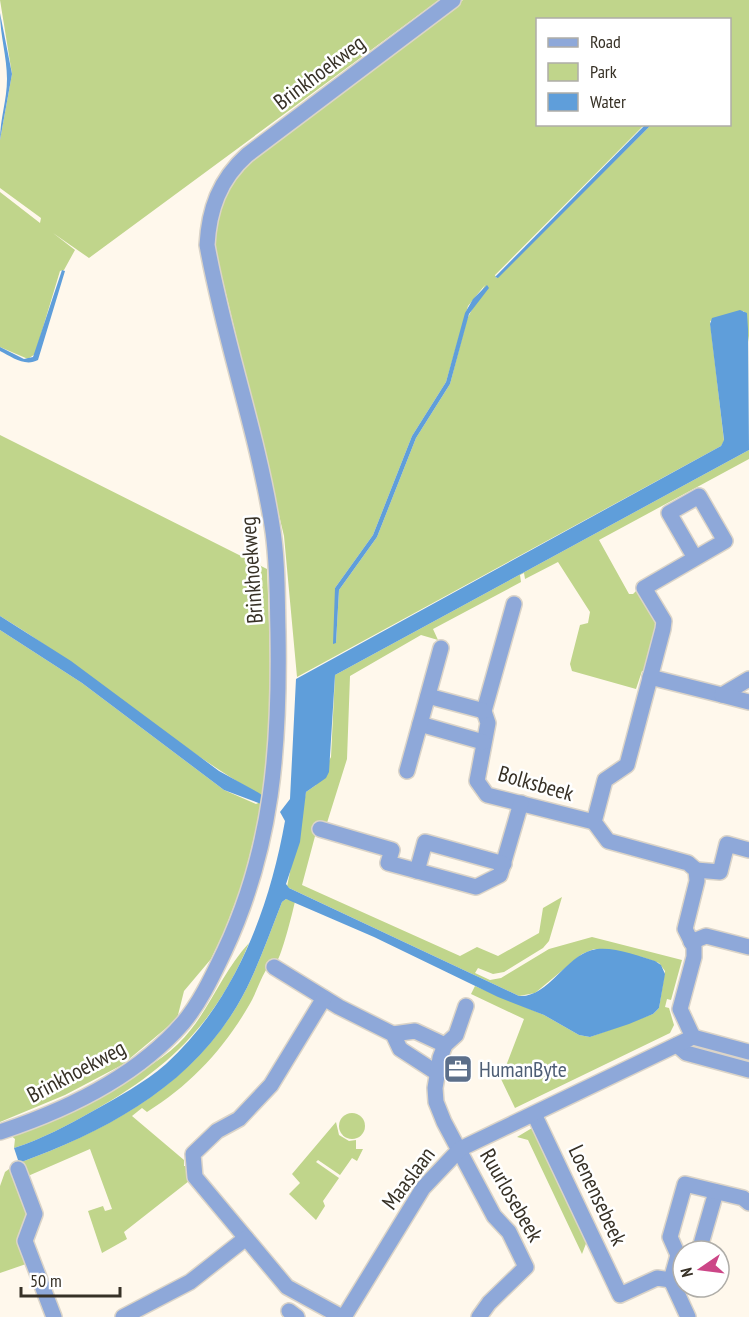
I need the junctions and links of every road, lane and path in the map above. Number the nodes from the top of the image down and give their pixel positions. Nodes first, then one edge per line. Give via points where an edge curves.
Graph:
1 (453, 0) edge
2 (695, 558) dead end
3 (514, 604) dead end
4 (441, 648) dead end
5 (651, 678) junction
6 (749, 679) edge
7 (722, 695) junction
8 (428, 696) junction
9 (749, 702) edge
10 (484, 711) junction
11 (420, 724) junction
12 (483, 742) junction
13 (407, 771) dead end
14 (521, 804) junction
15 (594, 822) junction
16 (320, 829) dead end
17 (749, 850) edge
18 (504, 864) junction
19 (696, 870) junction
20 (417, 871) junction
21 (691, 942) junction
22 (749, 947) edge
23 (274, 967) dead end
24 (324, 998) junction
25 (466, 1006) dead end
26 (393, 1034) junction
27 (693, 1037) junction
28 (445, 1045) junction
29 (677, 1045) junction
30 (749, 1052) edge
31 (749, 1070) edge
32 (437, 1073) junction
33 (534, 1114) junction
34 (0, 1132) edge
35 (460, 1149) junction
36 (18, 1169) dead end
37 (716, 1192) junction
38 (749, 1203) edge
39 (246, 1238) junction
40 (671, 1239) edge
41 (702, 1239) edge
42 (671, 1280) edge
43 (680, 1299) edge
44 (54, 1317) edge
45 (123, 1317) edge
46 (343, 1317) edge
47 (479, 1317) edge
48 (688, 1317) edge

1 - 34 street, Brinkhoekweg via 247,155 236,165 215,200 209,221 208,254 267,498 277,570 279,715 272,795 262,844 233,934 207,987 184,1022 127,1073 69,1105
2 - 5 street via 644,588 664,621
3 - 10 street, Bolksbeek
4 - 8 street
5 - 7 street
5 - 15 street via 627,765 605,780
6 - 7 street
7 - 9 street
8 - 10 street
8 - 11 street
10 - 12 street, Bolksbeek via 488,723
11 - 12 street, Bolksbeek
11 - 13 street
12 - 14 street, Bolksbeek via 476,776 482,791
14 - 15 street, Bolksbeek
14 - 18 street
15 - 19 street via 608,841 688,862
16 - 20 street via 392,850 388,863
17 - 19 street via 727,844 720,872
18 - 20 street via 500,874 476,887
18 - 20 street via 425,842
19 - 21 street via 697,881 685,924
21 - 22 street via 706,936
21 - 27 street via 694,957 680,1009
23 - 24 street
24 - 26 street
24 - 39 street via 270,1085 239,1119 218,1131 193,1154 195,1177
25 - 28 street via 456,1035
26 - 28 street via 414,1031
26 - 32 street via 400,1049
27 - 29 street, Maaslaan
27 - 30 street
28 - 32 street
29 - 31 street via 686,1053
29 - 33 street, Maaslaan
32 - 35 street via 438,1107
33 - 35 street, Maaslaan
33 - 42 street, Loenensebeek via 620,1295 657,1278
35 - 46 street, Maaslaan via 423,1188
35 - 47 street, Ruurlosebeek via 494,1216 509,1232 526,1266
36 - 44 street via 35,1214 25,1241
37 - 38 street
37 - 40 street via 685,1184
37 - 41 street
39 - 45 street via 190,1282
39 - 46 street via 287,1287
43 - 48 street

